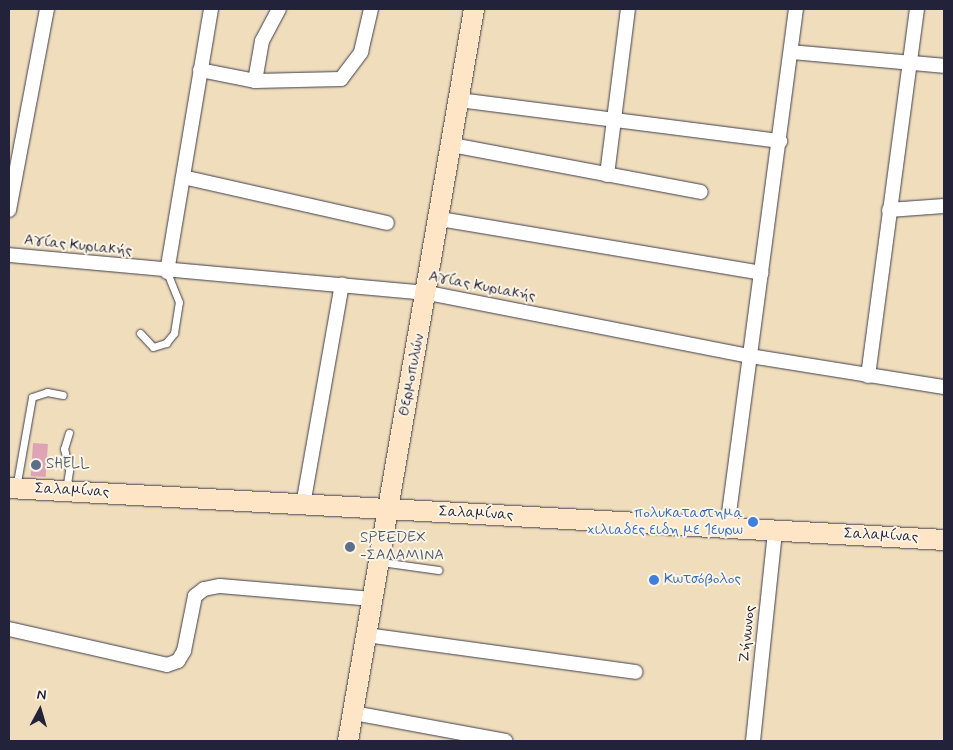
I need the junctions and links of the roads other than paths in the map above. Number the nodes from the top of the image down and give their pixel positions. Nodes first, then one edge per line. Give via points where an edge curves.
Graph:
1 (47, 9) edge
2 (211, 9) edge
3 (279, 9) edge
4 (371, 9) edge
5 (474, 9) edge
6 (628, 9) edge
7 (796, 9) edge
8 (916, 9) edge
9 (791, 52) junction
10 (912, 62) junction
11 (944, 66) edge
12 (200, 70) junction
13 (255, 82) junction
14 (458, 100) junction
15 (614, 120) junction
16 (780, 141) junction
17 (452, 145) junction
18 (607, 175) junction
19 (183, 178) junction
20 (701, 192) dead end
21 (944, 206) edge
22 (9, 210) edge
23 (889, 210) junction
24 (440, 219) junction
25 (387, 223) dead end
26 (9, 255) edge
27 (167, 272) junction
28 (762, 273) junction
29 (342, 284) junction
30 (428, 293) junction
31 (140, 333) dead end
32 (750, 356) junction
33 (868, 376) junction
34 (944, 387) edge
35 (63, 395) dead end
36 (69, 433) dead end
37 (12, 488) edge
38 (66, 491) junction
39 (303, 505) junction
40 (388, 509) junction
41 (728, 528) junction
42 (775, 530) junction
43 (944, 540) edge
44 (380, 562) junction
45 (438, 570) dead end
46 (372, 599) junction
47 (9, 629) edge
48 (366, 635) junction
49 (635, 672) dead end
50 (354, 713) junction
51 (348, 741) edge
52 (504, 741) edge
53 (753, 741) edge

1 - 22 street
2 - 12 street
3 - 13 street via 262,41
4 - 13 street via 361,52 341,79
5 - 14 main road, Θερμοπυλών
6 - 15 street
7 - 9 street
8 - 10 street
9 - 10 street
9 - 16 street
10 - 11 street
10 - 23 street
12 - 13 street
12 - 19 street
14 - 15 street
14 - 17 main road, Θερμοπυλών
15 - 16 street
15 - 18 street
16 - 28 street
17 - 18 street
17 - 24 main road, Θερμοπυλών
18 - 20 street
19 - 25 street
19 - 27 street
21 - 23 street
23 - 33 street
24 - 28 street
24 - 30 main road, Θερμοπυλών
26 - 27 street, Αγίας Κυριακής
27 - 29 street, Αγίας Κυριακής
27 - 31 lane via 179,302 174,333 166,343 153,347
28 - 32 street
29 - 30 street, Αγίας Κυριακής
29 - 39 street
30 - 32 street, Αγίας Κυριακής
30 - 40 main road, Θερμοπυλών
32 - 33 street, Αγίας Κυριακής
32 - 41 street
33 - 34 street, Αγίας Κυριακής
35 - 37 lane via 47,392 32,397
36 - 38 lane via 64,449 69,470
37 - 38 main road, Σαλαμίνας
38 - 39 main road, Σαλαμίνας
39 - 40 main road, Σαλαμίνας
40 - 41 main road, Σαλαμίνας
40 - 44 main road, Θερμοπυλών
41 - 42 main road, Σαλαμίνας
42 - 43 main road, Σαλαμίνας
42 - 53 street, Ζήνωνος
44 - 45 lane
44 - 46 main road, Θερμοπυλών
46 - 47 street via 220,586 204,589 194,596 184,651 178,661 167,665
46 - 48 main road, Θερμοπυλών
48 - 49 street
48 - 50 main road, Θερμοπυλών
50 - 51 main road, Θερμοπυλών
50 - 52 street

